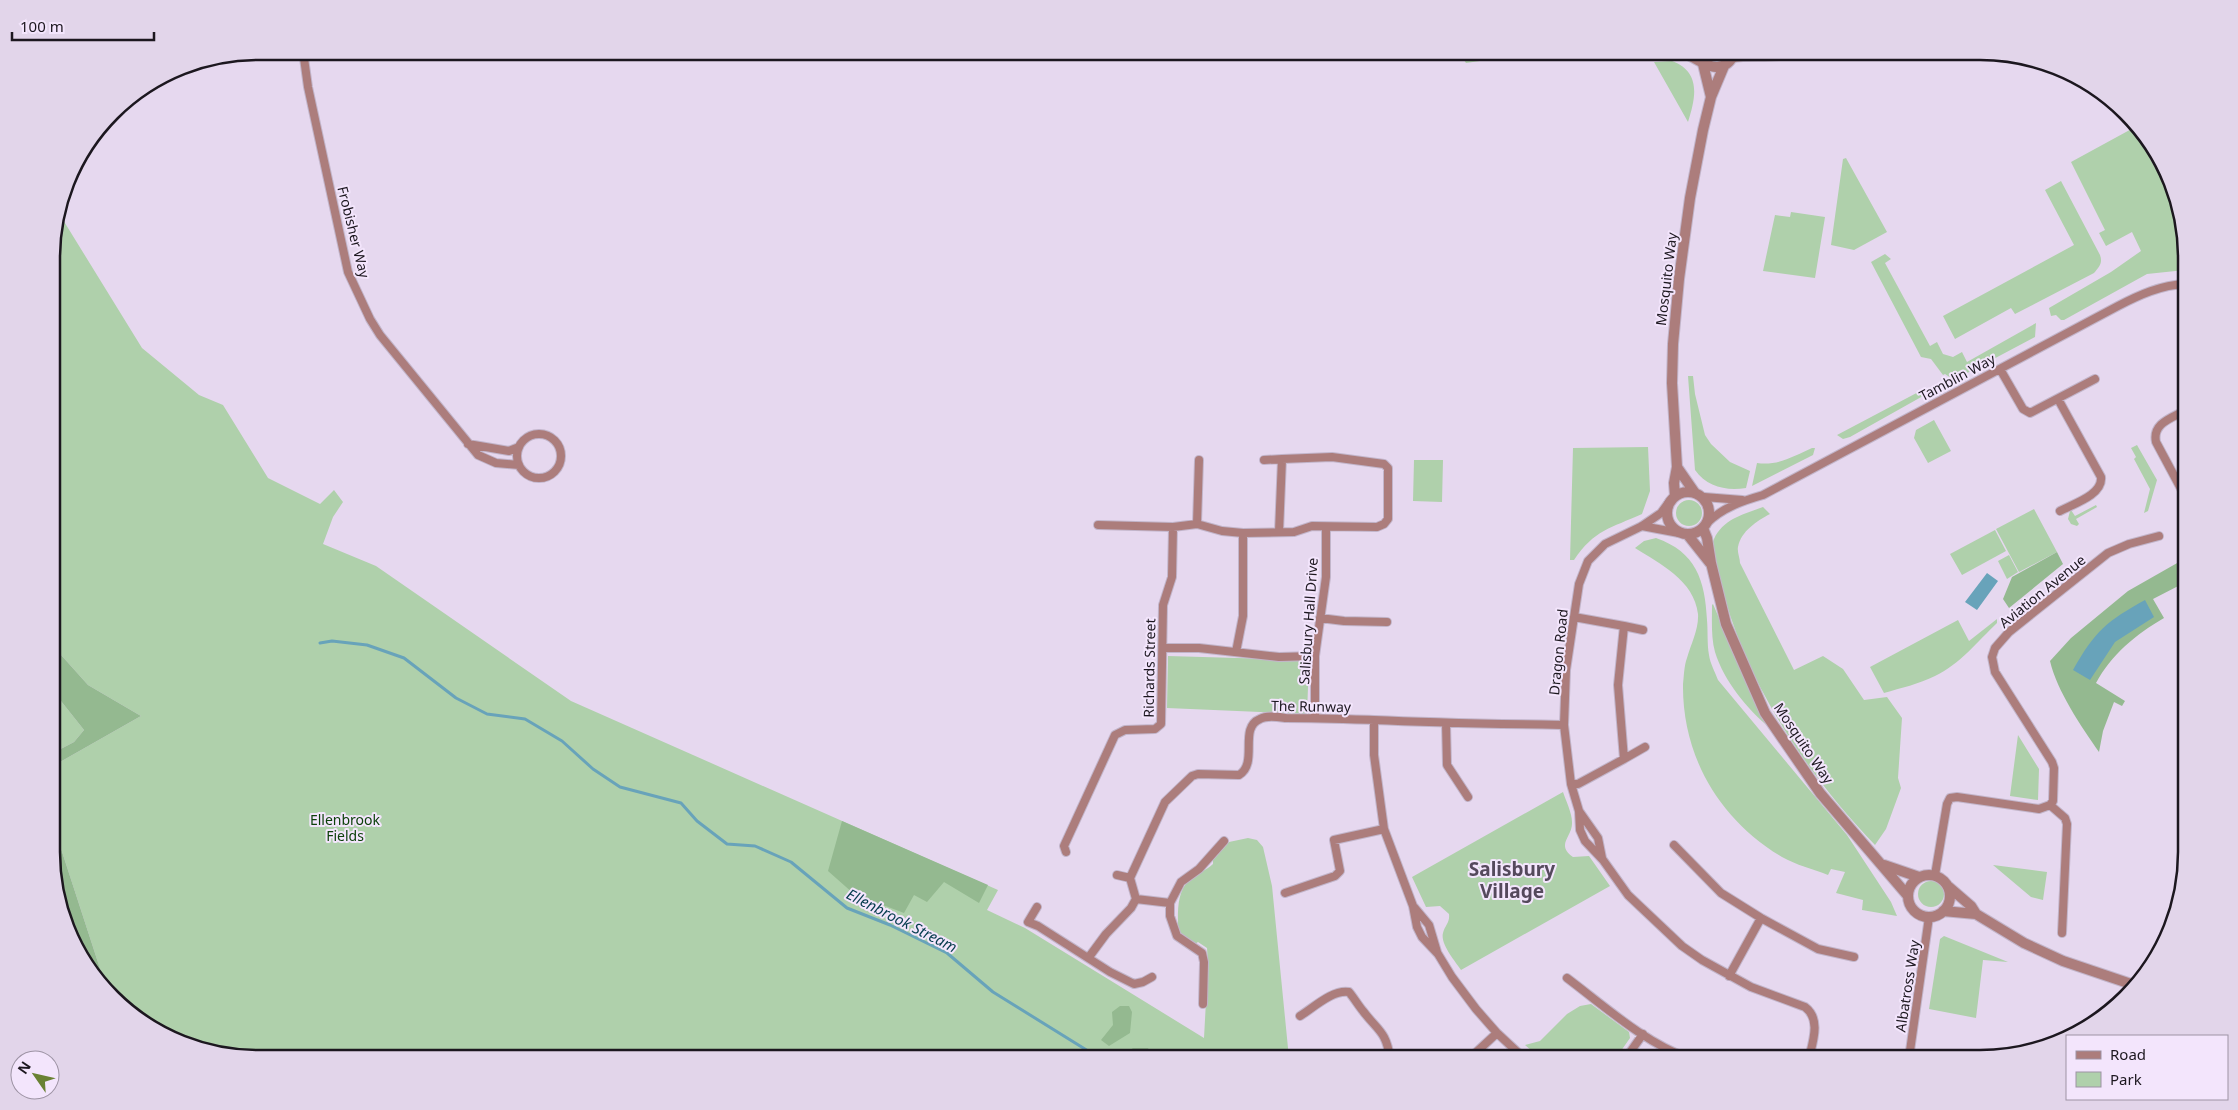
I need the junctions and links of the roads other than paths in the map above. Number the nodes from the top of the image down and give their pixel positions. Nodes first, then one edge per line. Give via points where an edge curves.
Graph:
1 (304, 60) edge
2 (1699, 60) edge
3 (1729, 60) edge
4 (1703, 64) junction
5 (1724, 66) junction
6 (1711, 96) junction
7 (2178, 285) edge
8 (2000, 369) junction
9 (2096, 379) dead end
10 (2058, 400) junction
11 (2178, 415) edge
12 (468, 444) junction
13 (519, 447) junction
14 (1282, 459) junction
15 (1198, 460) dead end
16 (1264, 460) dead end
17 (519, 466) junction
18 (1677, 467) junction
19 (2178, 483) edge
20 (1700, 495) junction
21 (1672, 499) junction
22 (1743, 501) junction
23 (2060, 512) dead end
24 (1197, 524) junction
25 (1098, 525) dead end
26 (1705, 525) junction
27 (1642, 526) junction
28 (1173, 527) junction
29 (1326, 528) junction
30 (1280, 532) junction
31 (1243, 533) junction
32 (1683, 534) junction
33 (2159, 536) dead end
34 (1711, 563) junction
35 (1574, 617) junction
36 (1320, 618) junction
37 (1387, 622) dead end
38 (1624, 626) junction
39 (1643, 630) dead end
40 (1163, 648) junction
41 (1236, 652) junction
42 (1315, 656) junction
43 (1315, 717) junction
44 (1374, 720) junction
45 (1446, 723) junction
46 (1564, 725) junction
47 (1645, 747) dead end
48 (1624, 759) junction
49 (1571, 784) junction
50 (1468, 797) dead end
51 (2050, 806) junction
52 (1579, 811) junction
53 (1384, 829) junction
54 (1224, 840) dead end
55 (1674, 845) dead end
56 (1066, 852) dead end
57 (1603, 860) junction
58 (1883, 865) junction
59 (1118, 875) dead end
60 (1935, 875) junction
61 (1919, 877) junction
62 (1130, 878) junction
63 (1949, 887) junction
64 (1285, 893) dead end
65 (1908, 896) junction
66 (1136, 899) junction
67 (1170, 903) junction
68 (1413, 906) junction
69 (1037, 907) dead end
70 (1943, 911) junction
71 (1976, 914) junction
72 (1929, 917) junction
73 (1761, 918) junction
74 (2062, 933) dead end
75 (1438, 954) junction
76 (1089, 957) junction
77 (1854, 957) dead end
78 (1729, 976) junction
79 (1152, 977) dead end
80 (1567, 978) dead end
81 (2129, 983) edge
82 (1203, 1004) dead end
83 (1300, 1016) dead end
84 (1497, 1033) junction
85 (1643, 1034) junction
86 (1389, 1050) edge
87 (1479, 1050) edge
88 (1515, 1050) edge
89 (1632, 1050) edge
90 (1670, 1050) edge
91 (1811, 1050) edge
92 (1910, 1050) edge

1 - 12 street, Frobisher Way via 348,272 380,334
2 - 4 street
3 - 5 street
4 - 5 street
4 - 6 street, Mosquito Way
5 - 6 street, Mosquito Way
6 - 18 street, Mosquito Way via 1690,198 1674,326 1672,383
7 - 8 street, Tamblin Way via 2144,293
8 - 10 street via 2026,412 2034,412
8 - 22 street, Tamblin Way via 1763,495
9 - 10 street
10 - 23 street via 2102,482 2097,491
11 - 19 street via 2160,425 2155,436
12 - 13 street via 509,451
12 - 17 street, Frobisher Way via 478,455 496,464
13 - 17 street
13 - 17 street via 530,436 545,434 557,444 561,457 556,471 542,478 529,476
14 - 16 street
14 - 29 street via 1352,458 1384,464 1388,468 1388,519 1384,524
14 - 30 street
15 - 24 street
18 - 20 street
18 - 21 street, Mosquito Way
20 - 21 street via 1684,492
20 - 22 street, Tamblin Way
20 - 26 street via 1709,511
21 - 27 street, Dragon Road via 1661,513
21 - 32 street via 1666,512 1667,520 1672,528
22 - 26 street, Tamblin Way via 1716,513
24 - 28 street
24 - 31 street
25 - 28 street
26 - 32 street via 1696,533
26 - 34 street, Mosquito Way
27 - 32 street
27 - 35 street, Dragon Road via 1605,544 1588,561 1579,584
28 - 40 street, Richards Street via 1172,577 1163,605
29 - 30 street via 1312,526 1294,532
29 - 36 street, Salisbury Hall Drive via 1326,577
30 - 31 street
31 - 41 street via 1243,616
32 - 34 street, Mosquito Way
33 - 51 street, Aviation Avenue via 2108,553 2009,632 1995,648 1992,657 1995,672 2054,768 2054,796
34 - 58 street, Mosquito Way via 1726,624 1765,713 1820,793
35 - 38 street
35 - 46 street, Dragon Road via 1566,670
36 - 37 street
36 - 42 street, Salisbury Hall Drive
38 - 39 street
38 - 48 street via 1618,685
40 - 41 street
40 - 56 street, Richards Street via 1161,724 1155,729 1125,730 1115,734 1064,846
41 - 42 street via 1279,657
42 - 43 street, Salisbury Hall Drive
43 - 44 street, The Runway
43 - 62 street, The Runway via 1262,717 1254,722 1250,729 1246,768 1239,775 1192,776 1165,802
44 - 45 street, The Runway
44 - 53 street via 1374,755
45 - 46 street, The Runway
45 - 50 street via 1447,765
46 - 49 street, Dragon Road
47 - 48 street
48 - 49 street via 1578,784
49 - 52 street, Dragon Road
51 - 60 street via 2039,809 1950,798
51 - 74 street via 2065,818 2067,824
52 - 57 street, Dragon Road via 1598,838
52 - 57 street, Dragon Road via 1580,830 1585,841
53 - 64 street via 1334,840 1340,871 1335,876
53 - 68 street
54 - 67 street via 1198,869 1181,882
55 - 73 street via 1720,893
57 - 78 street, Dragon Road via 1628,895 1664,930 1702,960
58 - 61 street
58 - 65 street, Mosquito Way
59 - 62 street
60 - 61 street
60 - 63 street
61 - 65 street via 1910,886
62 - 66 street
63 - 70 street via 1951,896
63 - 71 street
65 - 72 street via 1914,911
66 - 67 street
66 - 76 street
67 - 82 street via 1170,916 1177,936 1202,953
68 - 75 street via 1428,922
68 - 75 street via 1417,928
69 - 76 street via 1028,922
70 - 71 street
70 - 72 street
71 - 81 street via 2024,943 2063,961
72 - 92 street, Albatross Way
73 - 77 street via 1818,949
73 - 78 street
75 - 84 street via 1452,977
76 - 79 street via 1134,984
78 - 91 street, Dragon Road via 1750,988 1805,1007 1812,1013 1814,1034
80 - 85 street
83 - 86 street via 1335,994 1349,992 1382,1031
84 - 87 street
84 - 88 street
85 - 89 street
85 - 90 street

